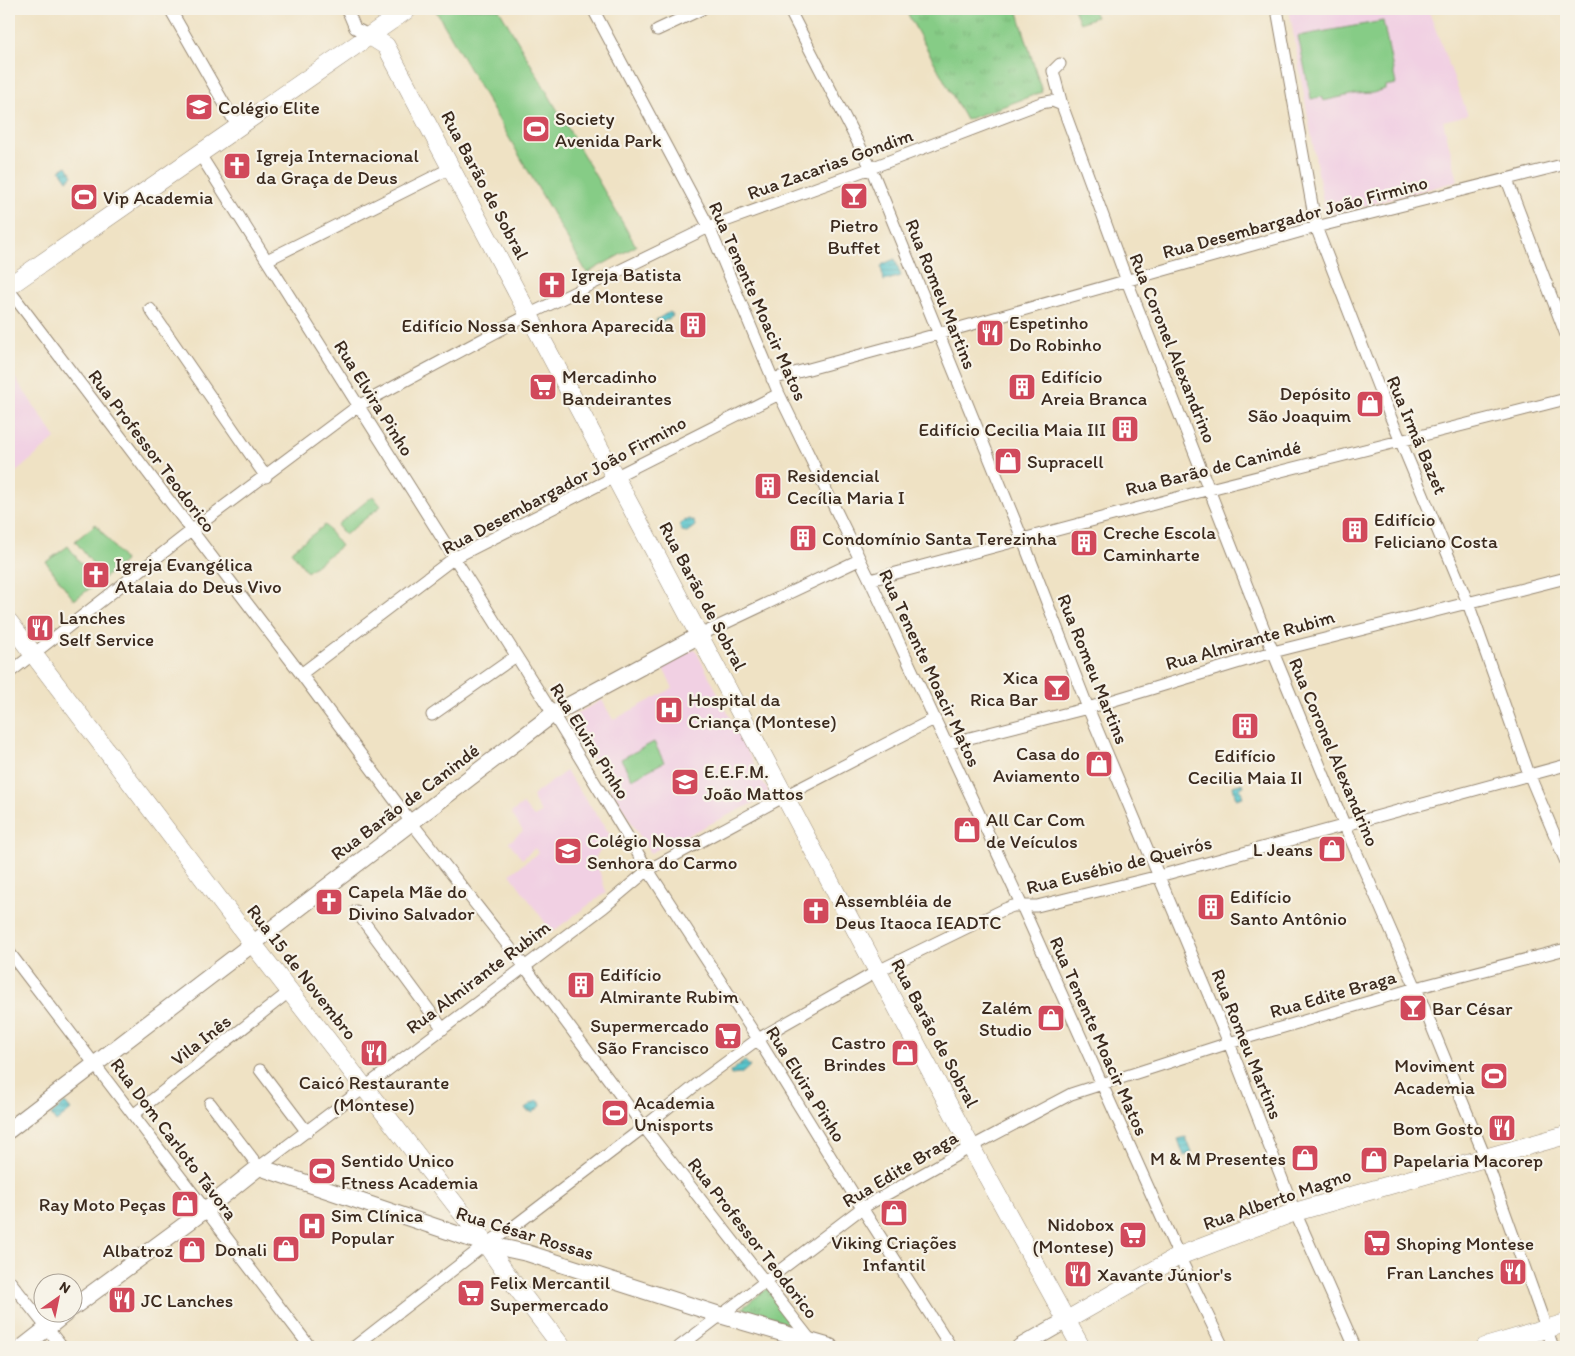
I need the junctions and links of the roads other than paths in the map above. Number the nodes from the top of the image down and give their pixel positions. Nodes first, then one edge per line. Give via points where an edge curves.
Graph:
1 (170, 9) edge
2 (347, 9) edge
3 (408, 9) edge
4 (593, 9) edge
5 (702, 9) edge
6 (789, 9) edge
7 (1277, 9) edge
8 (657, 30) dead end
9 (370, 36) junction
10 (1060, 64) dead end
11 (1062, 105) junction
12 (237, 126) junction
13 (199, 153) junction
14 (1566, 164) edge
15 (451, 168) junction
16 (871, 168) junction
17 (1507, 180) junction
18 (709, 227) junction
19 (1316, 227) junction
20 (267, 260) junction
21 (1127, 281) junction
22 (9, 286) edge
23 (9, 290) edge
24 (150, 309) dead end
25 (530, 314) junction
26 (938, 334) junction
27 (1566, 335) edge
28 (772, 379) junction
29 (779, 394) junction
30 (1566, 400) edge
31 (358, 406) junction
32 (1401, 441) junction
33 (615, 476) junction
34 (266, 477) junction
35 (1210, 489) junction
36 (191, 531) junction
37 (1022, 538) junction
38 (454, 558) junction
39 (859, 560) junction
40 (1566, 578) edge
41 (870, 580) junction
42 (1468, 602) junction
43 (9, 622) edge
44 (700, 635) junction
45 (1273, 652) junction
46 (33, 655) junction
47 (516, 656) junction
48 (9, 673) edge
49 (301, 674) junction
50 (1088, 708) junction
51 (553, 714) junction
52 (432, 715) dead end
53 (934, 719) junction
54 (946, 744) junction
55 (1566, 765) edge
56 (1529, 774) junction
57 (785, 796) junction
58 (411, 822) junction
59 (1344, 824) junction
60 (1566, 862) edge
61 (648, 870) junction
62 (1159, 876) junction
63 (1022, 906) junction
64 (356, 910) dead end
65 (252, 944) junction
66 (1566, 949) edge
67 (9, 952) edge
68 (525, 967) junction
69 (878, 971) junction
70 (1416, 988) junction
71 (290, 991) junction
72 (443, 1029) junction
73 (758, 1040) junction
74 (1229, 1043) junction
75 (95, 1064) junction
76 (260, 1070) dead end
77 (1101, 1084) junction
78 (364, 1087) junction
79 (210, 1103) dead end
80 (133, 1115) junction
81 (644, 1127) junction
82 (9, 1130) edge
83 (307, 1132) junction
84 (1566, 1135) edge
85 (971, 1147) junction
86 (1485, 1157) junction
87 (259, 1167) junction
88 (862, 1208) junction
89 (205, 1210) junction
90 (1295, 1212) junction
91 (486, 1244) junction
92 (1179, 1256) junction
93 (9, 1280) edge
94 (765, 1282) junction
95 (82, 1301) edge
96 (720, 1315) junction
97 (1067, 1320) junction
98 (1566, 1323) edge
99 (51, 1324) edge
100 (46, 1328) junction
101 (1547, 1329) junction
102 (813, 1344) edge
103 (23, 1347) edge
104 (62, 1347) edge
105 (310, 1347) edge
106 (354, 1347) edge
107 (562, 1347) edge
108 (679, 1347) edge
109 (830, 1347) edge
110 (951, 1347) edge
111 (1020, 1347) edge
112 (1081, 1347) edge
113 (1224, 1347) edge
114 (1355, 1347) edge
115 (1485, 1347) edge
116 (1553, 1347) edge

1 - 12 street
2 - 9 street, Rua Barão de Sobral via 355,28
3 - 9 main road
4 - 18 street, Rua Tenente Moacir Matos
5 - 8 street
6 - 16 street, Rua Romeu Martins
7 - 19 street, Rua Irmã Bazet
9 - 12 main road
9 - 15 main road, Rua Barão de Sobral via 386,46
10 - 11 street, Rua Coronel Alexandrino via 1053,71
11 - 16 street, Rua Zacarias Gondim via 1052,101 1041,103
11 - 21 street, Rua Coronel Alexandrino
12 - 13 main road
13 - 20 street, Rua Elvira Pinho
13 - 22 main road
14 - 17 street, Rua Desembargador João Firmino
15 - 20 street
15 - 25 main road, Rua Barão de Sobral
16 - 18 street, Rua Zacarias Gondim
16 - 26 street, Rua Romeu Martins
17 - 19 street, Rua Desembargador João Firmino
17 - 27 street
18 - 25 street, Rua Zacarias Gondim
18 - 28 street, Rua Tenente Moacir Matos
19 - 21 street, Rua Desembargador João Firmino
19 - 32 street, Rua Irmã Bazet
20 - 31 street, Rua Elvira Pinho
21 - 26 street, Rua Desembargador João Firmino
21 - 35 street, Rua Coronel Alexandrino
23 - 36 street, Rua Professor Teodorico
24 - 34 street
25 - 31 street, Rua Zacarias Gondim
25 - 33 main road, Rua Barão de Sobral
26 - 28 street, Rua Desembargador João Firmino
26 - 37 street, Rua Romeu Martins
28 - 29 street, Rua Tenente Moacir Matos
29 - 33 street, Rua Desembargador João Firmino
29 - 39 street, Rua Tenente Moacir Matos
30 - 32 street, Rua Barão de Canindé
31 - 34 street, Rua Zacarias Gondim
31 - 38 street, Rua Elvira Pinho
32 - 35 street, Rua Barão de Canindé
32 - 42 street, Rua Irmã Bazet
33 - 38 street, Rua Desembargador João Firmino
33 - 44 main road, Rua Barão de Sobral
34 - 36 street, Rua Zacarias Gondim
35 - 37 street, Rua Barão de Canindé
35 - 45 street, Rua Coronel Alexandrino
36 - 46 street, Rua Zacarias Gondim
36 - 49 street, Rua Professor Teodorico
37 - 41 street, Rua Barão de Canindé
37 - 50 street, Rua Romeu Martins
38 - 47 street, Rua Elvira Pinho
38 - 49 street, Rua Desembargador João Firmino
39 - 41 street, Rua Tenente Moacir Matos
39 - 44 street, Rua Barão de Canindé
40 - 42 street, Rua Almirante Rubim
41 - 53 street, Rua Tenente Moacir Matos
42 - 45 street, Rua Almirante Rubim
42 - 56 street, Rua Irmã Bazet
43 - 46 main road, Rua 15 de Novembro
44 - 51 main road, Rua Barão de Canindé
44 - 57 main road, Rua Barão de Sobral
45 - 50 street, Rua Almirante Rubim
45 - 59 street, Rua Coronel Alexandrino
46 - 48 street, Rua Zacarias Gondim
46 - 65 main road, Rua 15 de Novembro
47 - 51 street, Rua Elvira Pinho
47 - 52 street
49 - 58 street, Rua Professor Teodorico
50 - 54 street, Rua Almirante Rubim
50 - 62 street, Rua Romeu Martins
51 - 58 main road, Rua Barão de Canindé
51 - 61 street, Rua Elvira Pinho
53 - 54 street, Rua Tenente Moacir Matos
53 - 57 street, Rua Almirante Rubim
54 - 63 street, Rua Tenente Moacir Matos
55 - 56 street, Rua Eusébio de Queirós
56 - 59 street, Rua Eusébio de Queirós
56 - 60 street, Rua Irmã Bazet
57 - 61 street, Rua Almirante Rubim
57 - 69 main road, Rua Barão de Sobral
58 - 65 main road, Rua Barão de Canindé
58 - 68 street, Rua Professor Teodorico
59 - 62 street, Rua Eusébio de Queirós
59 - 70 street, Rua Coronel Alexandrino
61 - 68 street, Rua Almirante Rubim
61 - 73 street, Rua Elvira Pinho
62 - 63 street, Rua Eusébio de Queirós via 1037,906
62 - 74 street, Rua Romeu Martins
63 - 69 street, Rua Eusébio de Queirós via 1005,909
63 - 77 street, Rua Tenente Moacir Matos
64 - 72 street
65 - 71 main road, Rua 15 de Novembro
65 - 75 main road, Rua Barão de Canindé
66 - 70 street, Rua Edite Braga
67 - 75 street, Rua Dom Carloto Távora
68 - 72 street, Rua Almirante Rubim
68 - 81 street, Rua Professor Teodorico
69 - 73 street, Rua Eusébio de Queirós
69 - 85 main road, Rua Barão de Sobral
70 - 74 street, Rua Edite Braga
70 - 86 street, Rua Coronel Alexandrino
71 - 78 main road, Rua 15 de Novembro
71 - 80 street, Vila Inês
72 - 78 street, Rua Almirante Rubim
73 - 81 street, Rua Eusébio de Queirós
73 - 88 street, Rua Elvira Pinho
74 - 77 street, Rua Edite Braga
74 - 90 street, Rua Romeu Martins
75 - 80 street, Rua Dom Carloto Távora
75 - 82 main road, Rua Barão de Canindé
76 - 83 street
77 - 85 street, Rua Edite Braga via 1071,1094
77 - 92 street, Rua Tenente Moacir Matos
78 - 83 street, Rua Almirante Rubim
78 - 91 main road, Rua 15 de Novembro
79 - 87 street
80 - 89 street, Rua Dom Carloto Távora
81 - 91 street, Rua Eusébio de Queirós
81 - 94 street, Rua Professor Teodorico
83 - 87 street, Rua Almirante Rubim
84 - 86 main road, Rua Alberto Magno
85 - 88 street, Rua Edite Braga
85 - 97 main road, Rua Barão de Sobral
86 - 90 main road, Rua Alberto Magno
86 - 101 street, Rua Coronel Alexandrino
87 - 89 main road, Rua Almirante Rubim
87 - 91 main road, Rua César Rossas
88 - 94 street, Rua Edite Braga
88 - 110 street, Rua Elvira Pinho
89 - 95 main road, Rua Almirante Rubim
89 - 105 street, Rua Dom Carloto Távora
90 - 92 main road, Rua Alberto Magno
90 - 114 street, Rua Romeu Martins
91 - 96 main road, Rua César Rossas via 527,1253
91 - 106 street, Rua Eusébio de Queirós
91 - 107 main road, Rua 15 de Novembro
92 - 97 main road, Rua Alberto Magno
92 - 113 street, Rua Tenente Moacir Matos
93 - 100 street
94 - 96 street, Rua Edite Braga
94 - 102 street, Rua Professor Teodorico
96 - 102 main road, Rua César Rossas
96 - 108 street, Rua Edite Braga
97 - 111 main road, Rua Alberto Magno
97 - 112 main road, Rua Barão de Sobral
98 - 101 main road
99 - 100 main road
100 - 103 main road
100 - 104 street
101 - 115 main road
101 - 116 street, Rua Coronel Alexandrino
102 - 109 main road, Rua César Rossas

